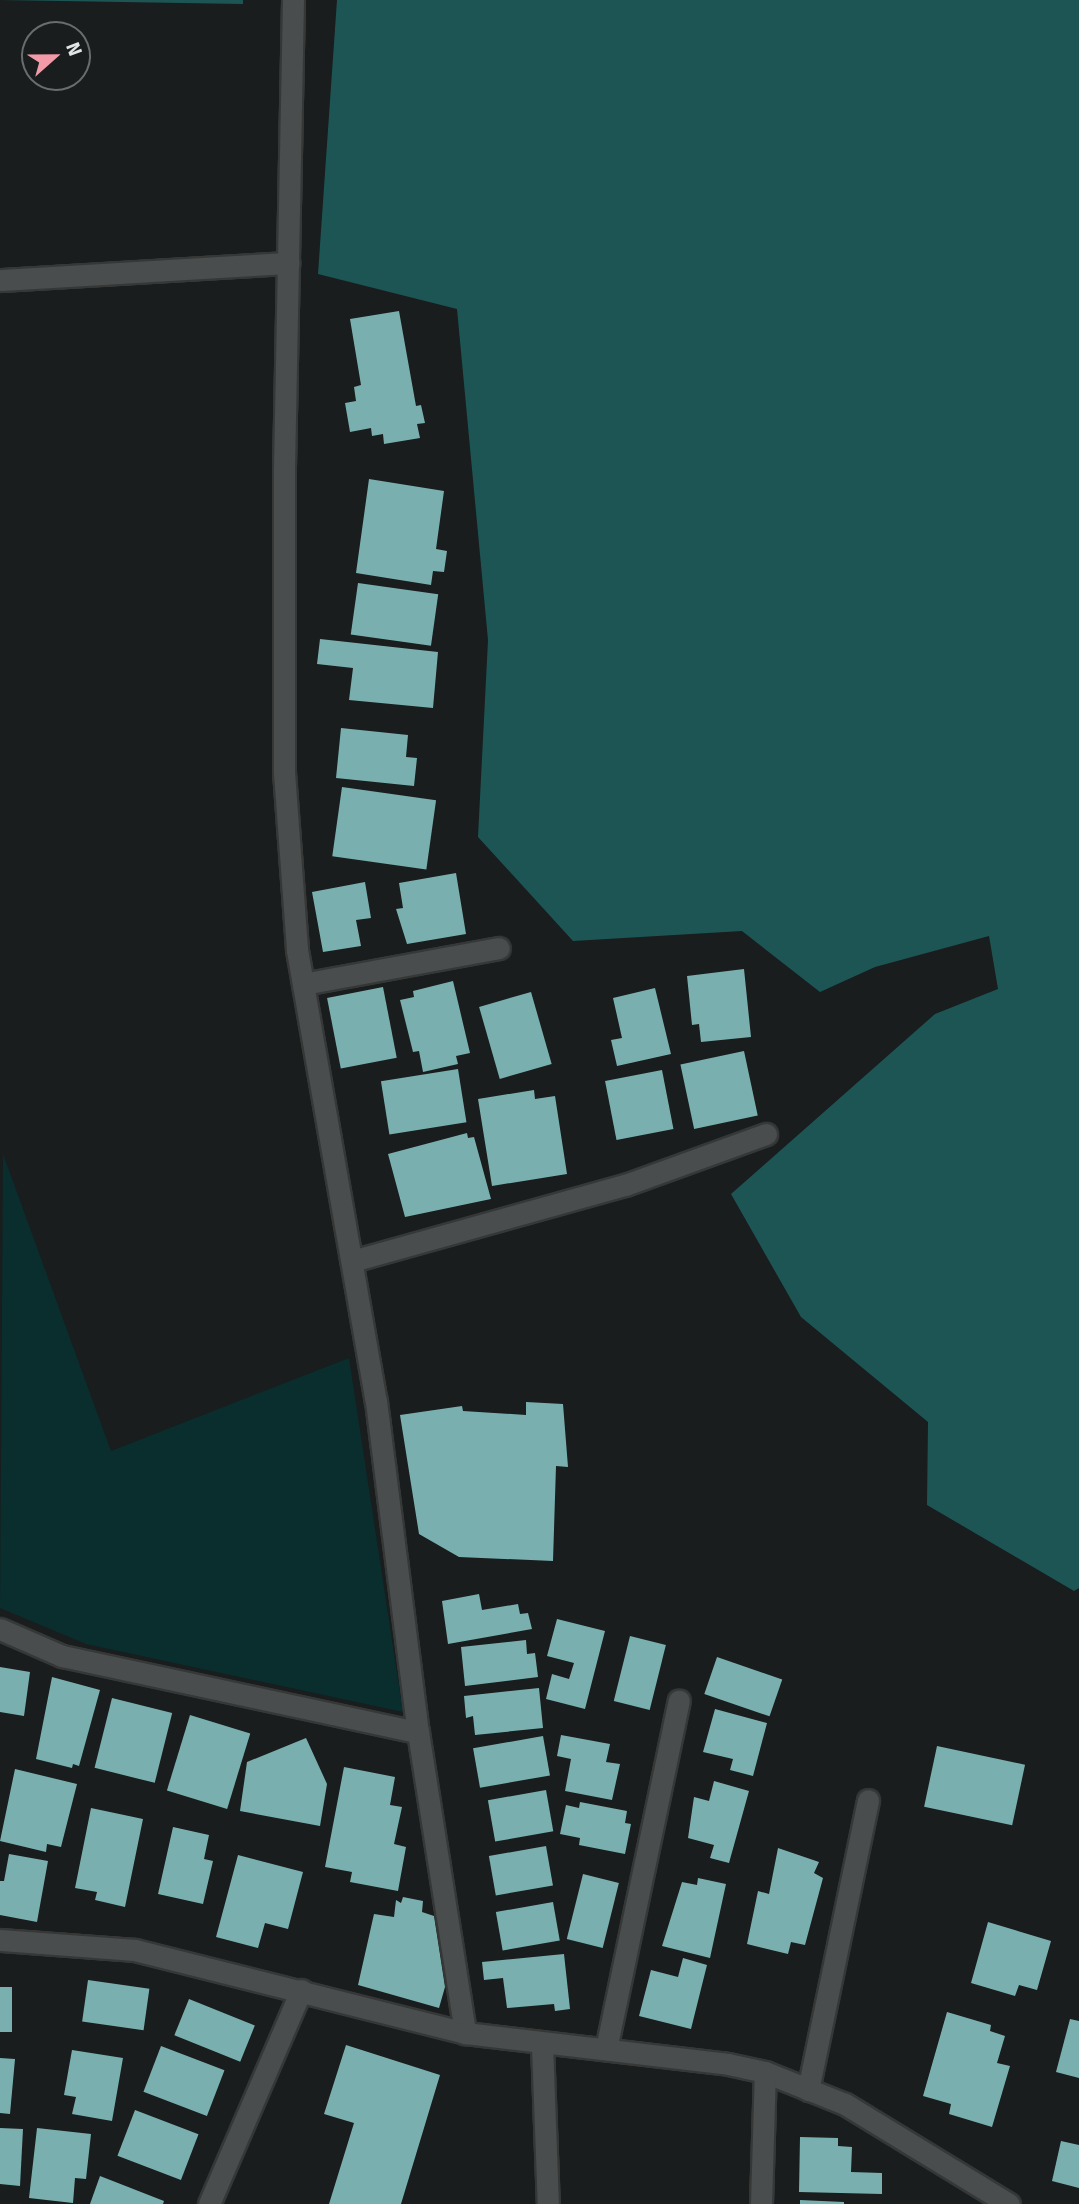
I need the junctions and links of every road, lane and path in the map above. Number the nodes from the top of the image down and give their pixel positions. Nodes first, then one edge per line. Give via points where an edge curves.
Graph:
1 (293, 0) edge
2 (289, 263) junction
3 (0, 280) edge
4 (499, 948) dead end
5 (303, 984) junction
6 (766, 1134) dead end
7 (352, 1261) junction
8 (0, 1629) edge
9 (680, 1702) dead end
10 (418, 1732) junction
11 (868, 1800) dead end
12 (0, 1940) edge
13 (301, 1990) junction
14 (465, 2033) junction
15 (542, 2044) junction
16 (606, 2049) junction
17 (765, 2072) junction
18 (807, 2090) junction
19 (209, 2204) edge
20 (548, 2204) edge
21 (761, 2204) edge
22 (1009, 2204) edge

1 - 2 street
2 - 3 street
2 - 5 street via 284,772
4 - 5 street
5 - 7 street
6 - 7 street via 625,1185
7 - 10 street via 376,1401
8 - 10 street via 62,1656
9 - 16 street
10 - 14 street
11 - 18 street
12 - 13 street via 135,1950
13 - 14 street
13 - 19 street
14 - 15 street
15 - 16 street
15 - 20 street
16 - 17 street
17 - 18 street
17 - 21 street
18 - 22 street via 845,2104

